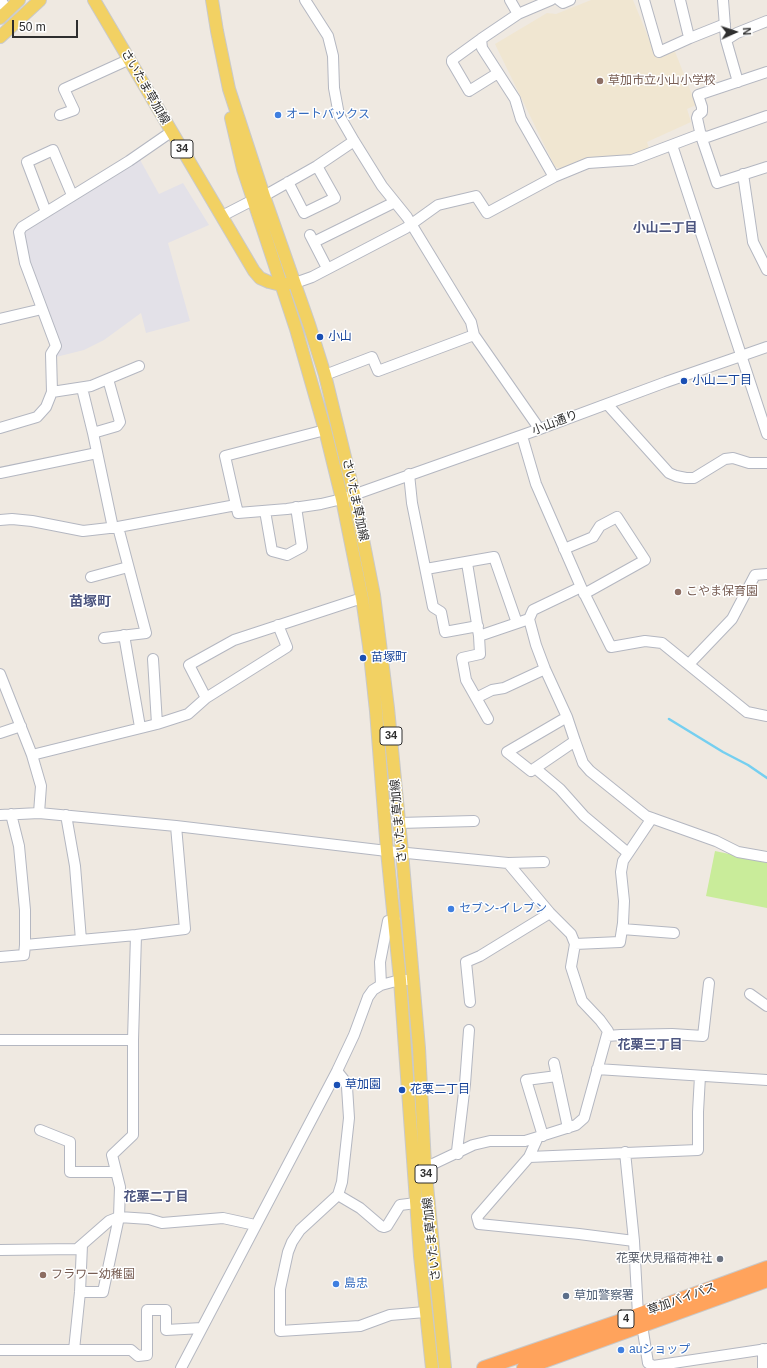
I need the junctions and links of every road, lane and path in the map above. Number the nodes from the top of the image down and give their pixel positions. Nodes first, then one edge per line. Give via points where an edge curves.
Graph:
1 (0, 0) edge
2 (19, 0) edge
3 (40, 0) edge
4 (94, 0) edge
5 (212, 0) edge
6 (305, 0) edge
7 (510, 0) edge
8 (551, 0) edge
9 (559, 0) edge
10 (570, 0) edge
11 (644, 0) edge
12 (680, 0) edge
13 (723, 0) edge
14 (518, 14) junction
15 (3, 15) edge
16 (767, 21) edge
17 (725, 24) junction
18 (0, 37) edge
19 (690, 38) junction
20 (481, 39) junction
21 (726, 40) junction
22 (130, 59) junction
23 (767, 72) edge
24 (498, 73) junction
25 (738, 82) junction
26 (60, 115) dead end
27 (767, 118) edge
28 (171, 132) junction
29 (701, 136) junction
30 (354, 141) junction
31 (672, 145) junction
32 (317, 166) junction
33 (767, 167) edge
34 (743, 174) junction
35 (554, 177) junction
36 (288, 182) junction
37 (72, 195) junction
38 (258, 198) junction
39 (395, 202) junction
40 (46, 212) junction
41 (222, 216) junction
42 (411, 223) junction
43 (327, 268) junction
44 (767, 270) edge
45 (295, 283) junction
46 (281, 285) junction
47 (42, 308) junction
48 (0, 319) edge
49 (474, 335) junction
50 (767, 347) edge
51 (741, 356) junction
52 (139, 366) dead end
53 (325, 375) junction
54 (108, 379) junction
55 (82, 388) junction
56 (52, 392) junction
57 (607, 404) junction
58 (0, 428) edge
59 (325, 430) junction
60 (537, 430) junction
61 (93, 434) junction
62 (767, 434) edge
63 (522, 436) junction
64 (97, 453) junction
65 (767, 463) edge
66 (0, 473) edge
67 (409, 474) junction
68 (354, 494) junction
69 (342, 498) junction
70 (236, 505) junction
71 (296, 507) junction
72 (265, 511) junction
73 (0, 520) edge
74 (116, 528) junction
75 (564, 549) junction
76 (467, 563) junction
77 (128, 567) junction
78 (426, 569) junction
79 (767, 574) edge
80 (90, 577) dead end
81 (583, 590) junction
82 (362, 598) junction
83 (529, 619) junction
84 (518, 623) junction
85 (278, 625) junction
86 (478, 631) junction
87 (124, 635) junction
88 (104, 638) dead end
89 (152, 659) dead end
90 (689, 664) junction
91 (545, 669) junction
92 (0, 674) edge
93 (206, 698) junction
94 (476, 698) junction
95 (767, 716) edge
96 (567, 717) junction
97 (488, 719) dead end
98 (156, 724) junction
99 (21, 726) junction
100 (140, 727) junction
101 (0, 733) edge
102 (574, 742) junction
103 (32, 755) junction
104 (535, 768) junction
105 (39, 813) junction
106 (12, 814) junction
107 (0, 815) edge
108 (66, 815) junction
109 (652, 818) junction
110 (474, 821) dead end
111 (399, 823) junction
112 (176, 826) junction
113 (387, 851) junction
114 (402, 852) junction
115 (628, 853) junction
116 (767, 857) edge
117 (508, 862) junction
118 (544, 862) dead end
119 (550, 913) junction
120 (395, 920) junction
121 (622, 929) junction
122 (674, 933) dead end
123 (136, 935) junction
124 (81, 940) junction
125 (575, 944) junction
126 (25, 945) junction
127 (0, 957) edge
128 (400, 980) junction
129 (413, 980) junction
130 (709, 982) dead end
131 (381, 985) junction
132 (750, 994) dead end
133 (470, 1002) dead end
134 (767, 1006) edge
135 (469, 1030) dead end
136 (607, 1036) junction
137 (0, 1040) edge
138 (133, 1040) junction
139 (554, 1063) dead end
140 (597, 1069) junction
141 (337, 1072) junction
142 (557, 1076) junction
143 (700, 1076) junction
144 (767, 1080) edge
145 (568, 1128) junction
146 (40, 1130) dead end
147 (540, 1136) junction
148 (625, 1152) junction
149 (458, 1154) junction
150 (529, 1157) junction
151 (425, 1165) junction
152 (116, 1172) junction
153 (338, 1195) junction
154 (416, 1204) junction
155 (119, 1217) junction
156 (255, 1226) junction
157 (634, 1242) junction
158 (82, 1245) junction
159 (0, 1250) edge
160 (767, 1268) edge
161 (767, 1280) edge
162 (80, 1292) junction
163 (425, 1312) junction
164 (640, 1320) junction
165 (202, 1328) junction
166 (765, 1349) edge
167 (0, 1350) edge
168 (74, 1350) junction
169 (181, 1368) edge
170 (432, 1368) edge
171 (445, 1368) edge
172 (484, 1368) edge
173 (524, 1368) edge
174 (763, 1368) edge

1 - 15 street
2 - 15 main road
3 - 18 main road
4 - 22 main road, さいたま草加線 / 34
5 - 38 main road, さいたま草加線 / 34 via 229,89 231,122
6 - 30 street via 328,36 333,56 334,88 339,115
7 - 14 street
8 - 14 street
9 - 10 street via 563,3
11 - 19 street via 659,52
12 - 19 street
13 - 17 street
14 - 20 street
16 - 21 street
17 - 19 street
17 - 21 street
20 - 24 street via 482,48
20 - 24 street via 452,62 470,91
21 - 25 street
22 - 26 street via 64,89 74,110
22 - 28 main road, さいたま草加線 / 34
23 - 25 street
24 - 35 street via 515,99 521,119
25 - 29 street via 698,95 702,107 702,112 697,118
27 - 29 street via 707,137
28 - 37 street
28 - 41 main road, さいたま草加線 / 34
29 - 31 street
29 - 34 street via 717,183
30 - 32 street
30 - 39 street
31 - 35 street via 632,160 588,163
31 - 51 street
32 - 36 street
32 - 36 street via 334,198 304,213
33 - 34 street
34 - 44 street via 753,242
35 - 42 street via 487,214 476,196 438,205
36 - 38 street
37 - 40 street
37 - 40 street via 53,150 27,162
38 - 41 street
38 - 45 main road, さいたま草加線 / 34
38 - 46 main road, さいたま草加線 / 34
39 - 42 street
39 - 43 street via 312,239
40 - 47 street via 22,227 19,232 25,263
41 - 46 main road, さいたま草加線 / 34 via 254,271 260,278
42 - 43 street via 406,228
42 - 49 street via 471,322
43 - 45 street
45 - 46 main road, さいたま草加線 / 34
45 - 53 main road, さいたま草加線 / 34
46 - 59 main road, さいたま草加線 / 34
47 - 48 street
47 - 56 street via 56,346 51,354
49 - 53 street via 378,371 372,357
49 - 60 street via 536,424
50 - 51 street, 小山通り
51 - 57 street, 小山通り
51 - 62 street
52 - 54 street
53 - 68 main road, さいたま草加線 / 34
54 - 55 street
54 - 61 street via 120,422 117,426
55 - 56 street
55 - 61 street
56 - 58 street via 46,407 37,417
57 - 60 street, 小山通り
57 - 65 street via 669,473 676,476 694,478 725,458 749,463
59 - 69 main road, さいたま草加線 / 34
59 - 70 street via 225,456
60 - 63 street, 小山通り
61 - 64 street
63 - 67 street, 小山通り
63 - 75 street via 536,484
64 - 66 street
64 - 74 street
67 - 68 street, 小山通り
67 - 78 street via 412,503
68 - 69 street, 小山通り
68 - 111 main road, さいたま草加線 / 34 via 380,637
69 - 71 street, 小山通り
69 - 82 main road, さいたま草加線 / 34
70 - 72 street, 小山通り via 238,513
70 - 74 street
71 - 72 street, 小山通り
71 - 72 street via 302,547 287,555 272,552
73 - 74 street via 32,521 83,531
74 - 77 street
75 - 81 street
75 - 81 street via 593,537 600,526 617,517 646,560
76 - 78 street
76 - 84 street via 494,558
76 - 86 street
77 - 80 street
77 - 87 street via 146,633
78 - 86 street via 433,607 441,612 445,632
79 - 90 street via 755,575 732,619
81 - 83 street via 533,610
81 - 90 street via 610,647 644,641 662,643
82 - 85 street
82 - 113 main road, さいたま草加線 / 34 via 376,711
83 - 84 street
83 - 91 street
84 - 86 street
85 - 93 street via 287,647
85 - 93 street via 234,640 189,665
86 - 94 street via 480,654 462,658 466,680
87 - 88 street
87 - 100 street
89 - 98 street via 158,679
90 - 95 street via 747,712
91 - 94 street
91 - 96 street
92 - 99 street
93 - 98 street via 188,714
94 - 97 street
96 - 102 street
96 - 104 street via 507,752 531,771
98 - 100 street
99 - 101 street
99 - 103 street
100 - 103 street
102 - 104 street
102 - 109 street via 590,771 646,816
103 - 105 street via 41,786
104 - 115 street via 560,789 584,816
105 - 106 street
105 - 108 street
106 - 107 street
106 - 126 street via 19,846 25,910
108 - 112 street
108 - 124 street via 75,866
109 - 115 street
109 - 116 street via 716,841 738,852
110 - 111 street
111 - 114 main road, さいたま草加線 / 34
112 - 113 street
112 - 123 street via 185,929
113 - 114 street
113 - 120 main road, さいたま草加線 / 34
114 - 117 street
114 - 129 main road, さいたま草加線 / 34
115 - 121 street via 621,872 624,901
117 - 118 street
117 - 119 street
119 - 125 street via 571,934
119 - 133 street via 466,962
120 - 128 main road, さいたま草加線 / 34
120 - 131 street via 388,921 380,962
121 - 122 street
121 - 125 street via 620,942
123 - 124 street
123 - 138 street
124 - 126 street
125 - 136 street via 571,967 582,1001 608,1031
126 - 127 street via 24,955
128 - 129 street
128 - 131 street
128 - 154 main road, さいたま草加線 / 34
129 - 151 main road, さいたま草加線 / 34
130 - 136 street via 703,1036
131 - 141 street via 368,997
132 - 134 street
135 - 149 street
136 - 140 street
137 - 138 street
138 - 152 street via 133,1135 112,1155
139 - 142 street
140 - 143 street
140 - 145 street via 584,1118
141 - 153 street via 345,1081 347,1088 349,1118 342,1182
141 - 156 street
142 - 145 street
142 - 147 street via 526,1080
143 - 144 street
143 - 148 street via 698,1150
145 - 147 street
146 - 152 street via 70,1142 70,1172
147 - 149 street via 525,1141 490,1141 473,1145
147 - 150 street
148 - 150 street
148 - 157 street
149 - 151 street
150 - 157 street via 477,1217 479,1224
151 - 171 main road, さいたま草加線 / 34
152 - 155 street via 120,1187
153 - 154 street via 384,1227 400,1205
153 - 163 street via 300,1230 292,1242 280,1289 280,1331 360,1326 390,1315
154 - 163 main road, さいたま草加線 / 34
155 - 156 street via 149,1219 162,1223 223,1218
155 - 158 street via 109,1222
155 - 162 street via 103,1292
156 - 165 street
157 - 164 street
158 - 159 street via 77,1249
158 - 162 street
160 - 164 highway, 草加バイパス / 4
161 - 164 highway, 草加バイパス / 4
162 - 168 street
163 - 170 main road, さいたま草加線 / 34
164 - 166 street via 648,1363 653,1366
164 - 172 highway, 草加バイパス / 4
164 - 173 highway, 草加バイパス / 4
165 - 168 street via 166,1330 166,1310 147,1310 147,1356 138,1356 131,1350
165 - 169 street
166 - 174 street
167 - 168 street

